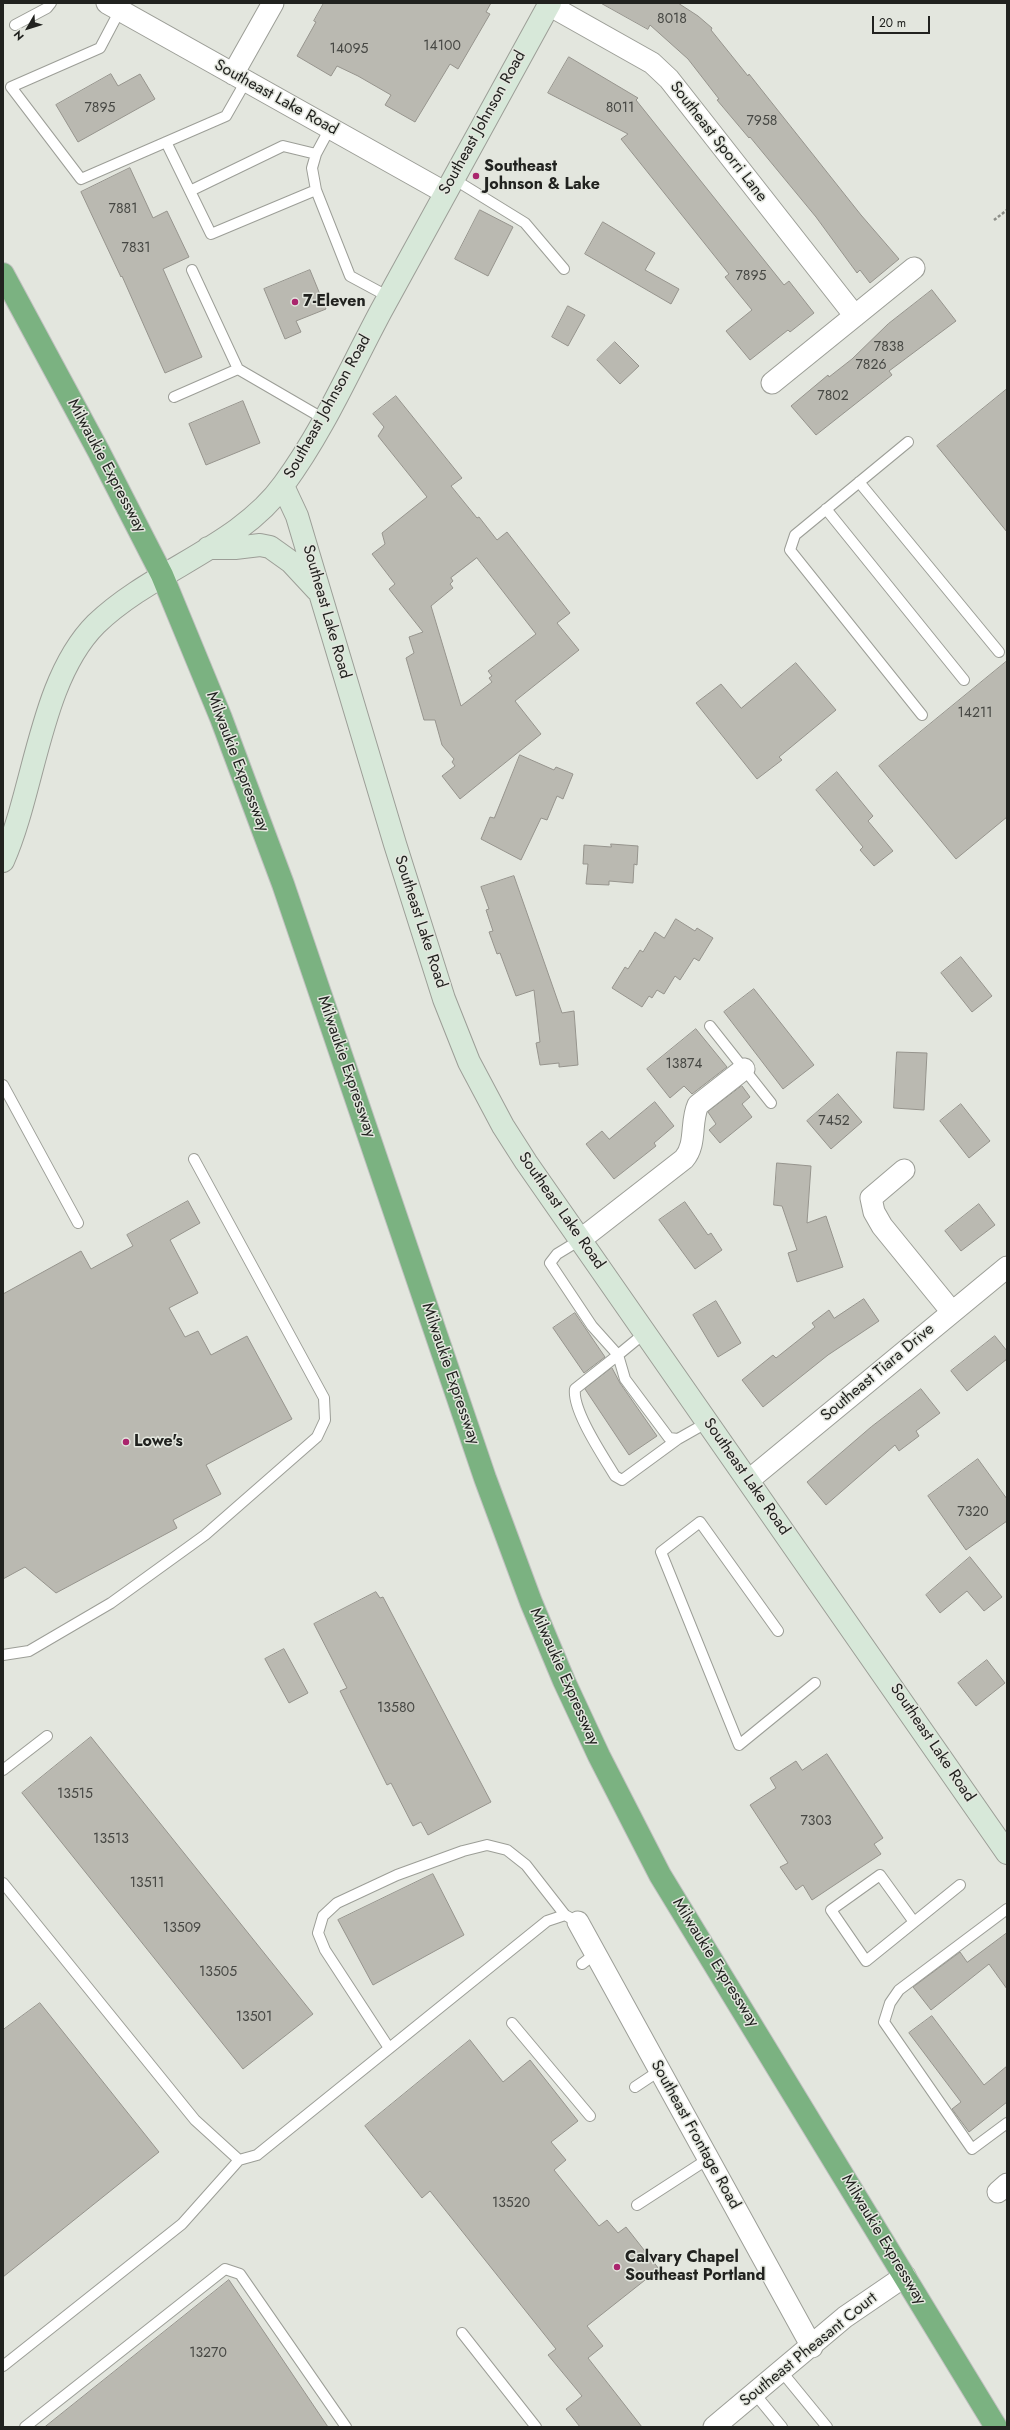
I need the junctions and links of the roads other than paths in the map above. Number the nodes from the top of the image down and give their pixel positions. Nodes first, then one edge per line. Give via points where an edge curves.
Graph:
1 (51, 3) edge
2 (273, 3) edge
3 (549, 4) edge
4 (114, 7) edge
5 (15, 25) dead end
6 (240, 77) junction
7 (330, 128) junction
8 (166, 142) junction
9 (316, 154) junction
10 (448, 185) junction
11 (316, 190) junction
12 (190, 191) junction
13 (914, 268) dead end
14 (564, 269) dead end
15 (192, 270) dead end
16 (3, 274) edge
17 (389, 297) junction
18 (855, 316) junction
19 (238, 369) junction
20 (772, 383) dead end
21 (174, 397) dead end
22 (324, 419) junction
23 (908, 442) dead end
24 (859, 482) junction
25 (283, 486) junction
26 (826, 509) junction
27 (208, 548) junction
28 (162, 575) junction
29 (319, 593) junction
30 (999, 652) dead end
31 (964, 680) dead end
32 (922, 715) dead end
33 (3, 861) edge
34 (710, 1026) dead end
35 (744, 1069) junction
36 (3, 1085) edge
37 (771, 1103) dead end
38 (194, 1159) dead end
39 (904, 1170) dead end
40 (78, 1223) dead end
41 (580, 1240) junction
42 (1007, 1267) edge
43 (952, 1312) junction
44 (646, 1332) junction
45 (618, 1355) junction
46 (708, 1422) junction
47 (673, 1439) junction
48 (749, 1480) junction
49 (778, 1631) dead end
50 (3, 1655) edge
51 (815, 1683) dead end
52 (47, 1736) dead end
53 (3, 1770) edge
54 (1007, 1853) edge
55 (3, 1883) edge
56 (960, 1885) dead end
57 (1007, 1908) edge
58 (571, 1919) junction
59 (914, 1922) junction
60 (512, 2023) dead end
61 (389, 2048) junction
62 (659, 2071) junction
63 (635, 2087) dead end
64 (590, 2116) dead end
65 (1007, 2123) edge
66 (708, 2159) junction
67 (239, 2160) junction
68 (637, 2205) dead end
69 (905, 2276) junction
70 (462, 2333) dead end
71 (812, 2347) junction
72 (3, 2366) edge
73 (782, 2372) junction
74 (755, 2394) junction
75 (25, 2427) edge
76 (346, 2427) edge
77 (536, 2427) edge
78 (714, 2427) edge
79 (782, 2427) edge
80 (827, 2427) edge
81 (996, 2427) edge

1 - 5 lane
2 - 6 street
3 - 10 street, Southeast Johnson Road
3 - 18 street, Southeast Sporri Lane via 652,63 669,79
4 - 6 street, Southeast Lake Road
4 - 8 lane via 100,48 11,87 81,179
6 - 7 street, Southeast Lake Road
6 - 8 lane via 226,116
7 - 9 lane
7 - 10 street, Southeast Lake Road
8 - 12 lane
9 - 11 lane via 312,168
9 - 12 lane via 283,146
10 - 14 lane via 525,223
10 - 17 street, Southeast Johnson Road
11 - 12 lane via 211,234
11 - 17 lane via 350,276
13 - 18 street
15 - 19 lane
16 - 28 highway, Milwaukie Expressway
17 - 22 street, Southeast Johnson Road
18 - 20 street
19 - 21 lane
19 - 22 lane
22 - 25 street, Southeast Johnson Road via 304,456
23 - 24 lane
24 - 26 lane
24 - 30 lane
25 - 27 street, Southeast Johnson Road via 255,516
25 - 29 street, Southeast Lake Road via 297,516
26 - 31 lane
26 - 32 lane via 795,535 790,550
27 - 28 street, Southeast Johnson Road
27 - 29 street via 260,545 270,547 291,562
28 - 33 street, Southeast Johnson Road via 113,609 94,626 62,675 48,711 16,833
28 - 69 highway, Milwaukie Expressway via 222,718 284,884 485,1478 531,1602 564,1681 660,1875
29 - 41 street, Southeast Lake Road via 437,977 469,1062 503,1126
34 - 35 lane
35 - 37 lane
35 - 41 street via 698,1105 689,1153 684,1159
36 - 40 lane
38 - 50 lane via 324,1398 325,1420 317,1437 199,1540 111,1603 29,1651
39 - 43 street via 871,1198 874,1212 882,1226
41 - 44 street, Southeast Lake Road
41 - 45 lane via 557,1254 550,1263 592,1326
42 - 43 street, Southeast Tiara Drive
43 - 48 street, Southeast Tiara Drive
44 - 45 lane
44 - 46 street, Southeast Lake Road
45 - 47 lane via 625,1379
45 - 47 lane via 581,1383 575,1389 574,1396 585,1422 615,1476 622,1480 630,1476
46 - 47 lane
46 - 48 street, Southeast Lake Road
48 - 54 street, Southeast Lake Road
49 - 51 lane via 700,1522 661,1552 739,1745
52 - 53 lane
55 - 67 lane via 195,2120
56 - 59 lane
57 - 65 lane via 900,1990 890,2003 884,2022 972,2149
58 - 61 lane via 547,1920
58 - 61 lane via 526,1865 507,1850 487,1845 397,1875 337,1903 323,1916 318,1933 326,1950
58 - 62 street, Southeast Frontage Road via 588,1959
59 - 59 lane via 880,1875 831,1910 866,1961
60 - 64 lane
61 - 67 lane via 257,2155
62 - 63 lane
62 - 66 street, Southeast Frontage Road
66 - 68 lane
66 - 71 street, Southeast Frontage Road
67 - 72 lane via 182,2224
69 - 71 street, Southeast Pheasant Court via 845,2317
69 - 81 highway, Milwaukie Expressway
70 - 77 lane
71 - 73 street, Southeast Pheasant Court
73 - 74 street, Southeast Pheasant Court
73 - 80 lane
74 - 78 street, Southeast Pheasant Court
74 - 79 lane
75 - 76 lane via 225,2269 240,2274

